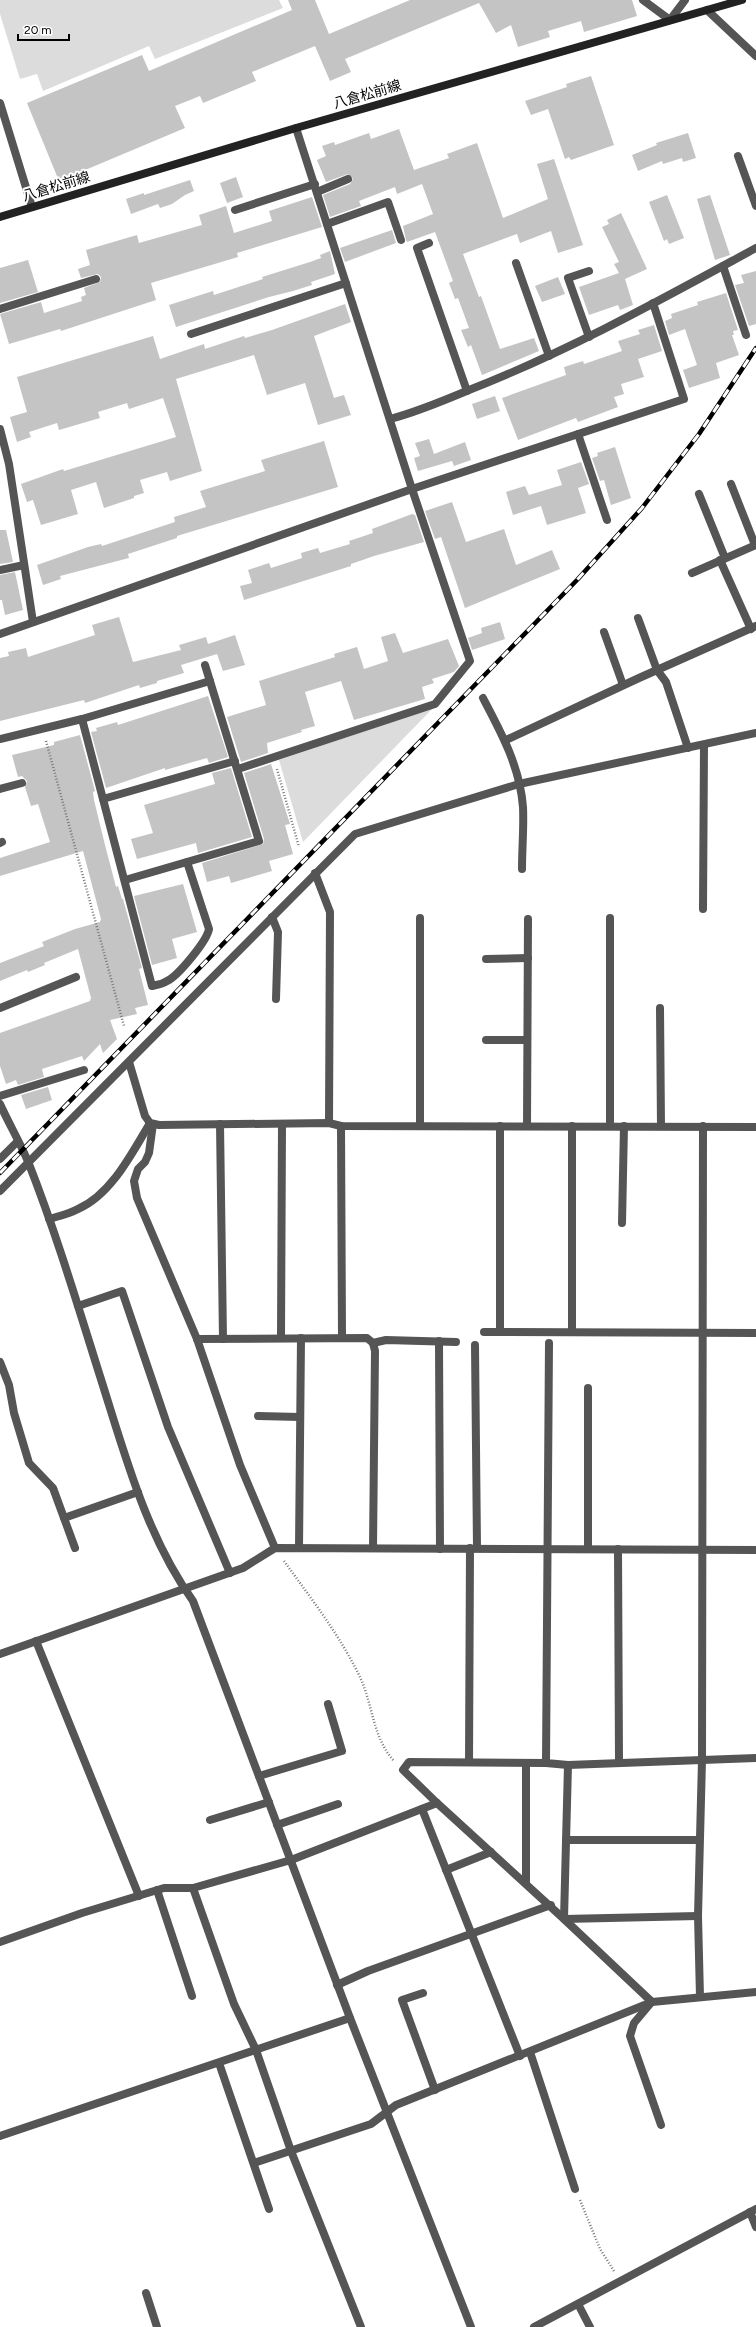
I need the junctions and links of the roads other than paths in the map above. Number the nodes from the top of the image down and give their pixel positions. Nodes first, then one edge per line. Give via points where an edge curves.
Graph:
1 (643, 0) edge
2 (685, 0) edge
3 (742, 0) edge
4 (707, 10) junction
5 (670, 20) junction
6 (756, 56) edge
7 (0, 103) edge
8 (296, 128) junction
9 (738, 156) dead end
10 (348, 179) dead end
11 (316, 188) junction
12 (756, 206) edge
13 (32, 207) junction
14 (235, 210) dead end
15 (0, 217) edge
16 (327, 224) junction
17 (401, 240) dead end
18 (429, 243) dead end
19 (756, 248) edge
20 (516, 263) dead end
21 (722, 266) junction
22 (589, 271) dead end
23 (96, 279) dead end
24 (346, 283) junction
25 (653, 303) junction
26 (0, 309) edge
27 (192, 334) dead end
28 (746, 335) dead end
29 (589, 337) junction
30 (549, 356) junction
31 (467, 391) junction
32 (390, 420) junction
33 (0, 429) edge
34 (578, 434) junction
35 (3, 452) edge
36 (731, 484) dead end
37 (412, 489) junction
38 (698, 494) dead end
39 (607, 520) dead end
40 (756, 545) edge
41 (723, 559) junction
42 (24, 565) junction
43 (0, 570) edge
44 (692, 573) dead end
45 (638, 618) dead end
46 (33, 622) junction
47 (753, 627) edge
48 (604, 632) dead end
49 (0, 634) edge
50 (206, 665) dead end
51 (657, 670) junction
52 (210, 681) junction
53 (623, 685) junction
54 (483, 698) dead end
55 (82, 719) junction
56 (756, 733) edge
57 (0, 739) edge
58 (506, 740) junction
59 (704, 745) junction
60 (688, 748) junction
61 (237, 765) junction
62 (22, 783) dead end
63 (519, 784) junction
64 (0, 789) edge
65 (104, 799) junction
66 (187, 862) junction
67 (522, 868) dead end
68 (315, 873) junction
69 (124, 880) junction
70 (703, 909) dead end
71 (272, 917) junction
72 (420, 918) dead end
73 (528, 918) dead end
74 (610, 918) dead end
75 (528, 958) junction
76 (486, 959) dead end
77 (76, 976) dead end
78 (276, 1000) dead end
79 (0, 1008) edge
80 (660, 1008) dead end
81 (486, 1040) dead end
82 (527, 1040) junction
83 (129, 1062) junction
84 (84, 1070) dead end
85 (0, 1096) edge
86 (0, 1104) edge
87 (329, 1123) junction
88 (152, 1124) junction
89 (220, 1124) junction
90 (282, 1124) junction
91 (341, 1126) junction
92 (420, 1126) junction
93 (500, 1126) junction
94 (527, 1126) junction
95 (572, 1126) junction
96 (610, 1126) junction
97 (624, 1126) junction
98 (660, 1126) junction
99 (703, 1126) junction
100 (756, 1126) edge
101 (18, 1142) junction
102 (0, 1159) edge
103 (29, 1162) junction
104 (0, 1191) edge
105 (49, 1219) junction
106 (622, 1223) dead end
107 (78, 1306) junction
108 (484, 1332) dead end
109 (500, 1332) junction
110 (572, 1332) junction
111 (703, 1332) junction
112 (756, 1333) edge
113 (342, 1337) junction
114 (281, 1338) junction
115 (301, 1338) junction
116 (197, 1339) junction
117 (222, 1339) junction
118 (439, 1341) junction
119 (456, 1342) dead end
120 (373, 1343) junction
121 (549, 1343) dead end
122 (476, 1345) dead end
123 (0, 1362) edge
124 (588, 1388) dead end
125 (258, 1416) dead end
126 (300, 1417) junction
127 (138, 1492) junction
128 (64, 1518) junction
129 (75, 1548) dead end
130 (275, 1548) junction
131 (298, 1548) junction
132 (373, 1548) junction
133 (440, 1548) junction
134 (473, 1548) junction
135 (547, 1549) junction
136 (588, 1549) junction
137 (618, 1549) junction
138 (702, 1550) junction
139 (756, 1550) edge
140 (230, 1573) junction
141 (184, 1589) junction
142 (36, 1641) junction
143 (0, 1654) edge
144 (328, 1704) dead end
145 (756, 1758) edge
146 (702, 1760) junction
147 (469, 1762) junction
148 (526, 1763) junction
149 (546, 1763) junction
150 (619, 1763) junction
151 (568, 1765) junction
152 (259, 1776) junction
153 (268, 1802) junction
154 (437, 1803) junction
155 (338, 1804) dead end
156 (422, 1809) junction
157 (210, 1820) dead end
158 (278, 1825) junction
159 (566, 1840) junction
160 (699, 1840) junction
161 (491, 1852) junction
162 (290, 1860) junction
163 (446, 1870) junction
164 (526, 1882) junction
165 (193, 1888) junction
166 (158, 1890) junction
167 (139, 1896) junction
168 (551, 1905) junction
169 (698, 1916) junction
170 (564, 1919) junction
171 (472, 1935) junction
172 (0, 1942) edge
173 (337, 1985) junction
174 (756, 1992) edge
175 (423, 1993) dead end
176 (192, 1996) dead end
177 (700, 1997) junction
178 (652, 2002) junction
179 (350, 2018) junction
180 (256, 2050) junction
181 (530, 2052) junction
182 (520, 2056) junction
183 (219, 2063) junction
184 (435, 2090) junction
185 (387, 2112) junction
186 (660, 2124) dead end
187 (0, 2136) edge
188 (292, 2151) junction
189 (254, 2163) junction
190 (575, 2189) road end
191 (269, 2210) dead end
192 (753, 2210) edge
193 (756, 2227) edge
194 (146, 2293) dead end
195 (578, 2304) junction
196 (157, 2327) edge
197 (361, 2327) edge
198 (471, 2327) edge
199 (534, 2327) edge
200 (590, 2327) edge

1 - 5 street
2 - 5 street
3 - 4 main road, 八倉松前線
4 - 5 main road, 八倉松前線
4 - 6 street
5 - 8 main road, 八倉松前線
7 - 13 street
8 - 11 street
8 - 13 main road, 八倉松前線
9 - 12 street
10 - 11 street
11 - 14 street
11 - 16 street
13 - 15 main road, 八倉松前線
16 - 17 street via 388,202
16 - 24 street
18 - 31 street via 417,248
19 - 21 street
20 - 30 street
21 - 25 street
21 - 28 street
22 - 29 street via 568,278
23 - 26 street
24 - 27 street
24 - 32 street
25 - 29 street
25 - 34 street via 684,399
29 - 30 street
30 - 31 street
31 - 32 street
32 - 37 street
33 - 35 street
34 - 37 street
34 - 39 street
35 - 42 street
36 - 40 street
37 - 46 street
37 - 61 street via 470,661 435,704 273,757
38 - 41 street
40 - 41 street
41 - 44 street
41 - 47 street
42 - 43 street
42 - 46 street
45 - 51 street
46 - 49 street
47 - 51 street
48 - 53 street
50 - 52 street
51 - 53 street
51 - 60 street via 666,682
52 - 55 street
52 - 61 street
53 - 58 street
54 - 58 street
55 - 57 street
55 - 65 street
56 - 59 street
58 - 63 street
59 - 60 street
59 - 70 street
60 - 63 street
61 - 65 street
61 - 66 street via 259,841
62 - 64 street
63 - 67 street via 523,807
63 - 68 street via 355,834
65 - 69 street
66 - 69 street
66 - 69 street via 209,929 208,936 168,981 152,986
68 - 71 street
68 - 87 street via 330,912
71 - 78 street via 278,932
71 - 83 street
72 - 92 street
73 - 75 street
74 - 96 street
75 - 76 street
75 - 82 street
77 - 79 street
80 - 98 street
81 - 82 street
82 - 94 street
83 - 88 street via 145,1116
83 - 103 street
84 - 85 street
86 - 101 street
87 - 90 street
87 - 91 street
88 - 89 street
88 - 105 street via 112,1181 95,1199 79,1209
88 - 116 street via 149,1153 138,1169 134,1181 137,1198
89 - 90 street
89 - 117 street
90 - 114 street
91 - 92 street
91 - 113 street
92 - 93 street
93 - 94 street
93 - 109 street
94 - 95 street
95 - 96 street
95 - 110 street
96 - 97 street
97 - 98 street
97 - 106 street
98 - 99 street
99 - 100 street
99 - 111 street
101 - 102 street
101 - 103 street
103 - 104 street
103 - 105 street
105 - 107 street
107 - 127 street
107 - 140 street via 122,1292 168,1427
108 - 109 street
109 - 110 street
110 - 111 street
111 - 112 street
111 - 138 street
113 - 115 street
113 - 120 street via 367,1338
114 - 115 street
114 - 117 street
115 - 126 street
116 - 117 street
116 - 130 street via 240,1465
118 - 119 street
118 - 120 street via 386,1340
118 - 133 street
120 - 132 street
121 - 135 street
122 - 134 street
123 - 128 street via 9,1385 29,1463 53,1488
124 - 136 street
125 - 126 street
126 - 131 street
127 - 128 street
127 - 141 street via 165,1556
128 - 129 street
130 - 131 street
130 - 140 street
131 - 132 street
132 - 133 street
133 - 134 street
134 - 135 street
134 - 147 street
135 - 136 street
135 - 149 street
136 - 137 street
137 - 138 street
137 - 150 street
138 - 139 street
138 - 146 street
140 - 141 street
141 - 142 street
141 - 152 street via 193,1601
142 - 143 street
142 - 167 street
144 - 152 street via 342,1751
145 - 146 street
146 - 150 street
146 - 160 street
147 - 148 street
147 - 154 street via 409,1762 403,1770
148 - 149 street
148 - 164 street
149 - 151 street
150 - 151 street
151 - 159 street
152 - 153 street
153 - 157 street
153 - 158 street
154 - 156 street
154 - 161 street
155 - 158 street
156 - 162 street
156 - 163 street
158 - 162 street
159 - 160 street
159 - 170 street
160 - 169 street
161 - 163 street
161 - 164 street
162 - 165 street
162 - 173 street
163 - 171 street
164 - 168 street
165 - 166 street
165 - 180 street via 234,2004
166 - 167 street
166 - 176 street
167 - 172 street
168 - 170 street
168 - 171 street
169 - 170 street
169 - 177 street
170 - 178 street
171 - 173 street via 368,1971
171 - 182 street
173 - 179 street
174 - 177 street
175 - 184 street via 402,2000
177 - 178 street
178 - 181 street
178 - 186 street via 634,2023 630,2036
179 - 180 street
179 - 185 street
180 - 183 street
180 - 188 street
181 - 182 street
181 - 190 street
182 - 184 street
183 - 187 street
183 - 189 street
184 - 185 street via 396,2105
185 - 188 street via 371,2124
185 - 198 street
188 - 189 street
188 - 197 street
189 - 191 street
192 - 193 street
192 - 195 street
194 - 196 street
195 - 199 street
195 - 200 street

